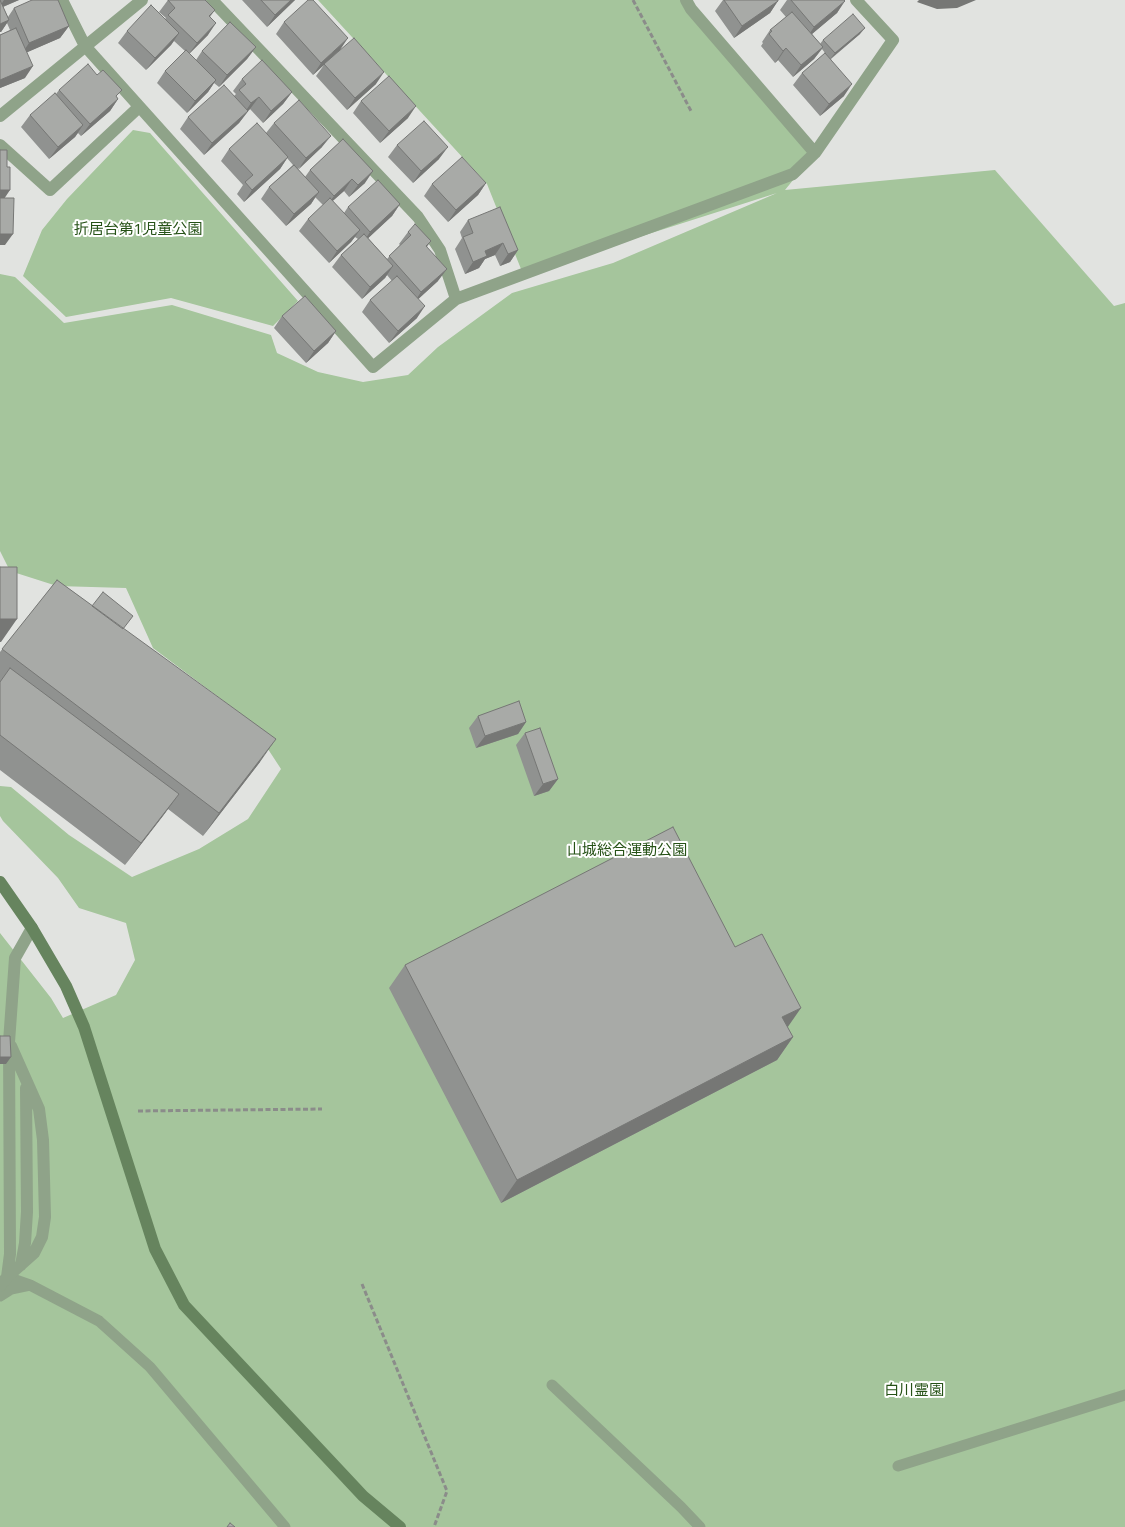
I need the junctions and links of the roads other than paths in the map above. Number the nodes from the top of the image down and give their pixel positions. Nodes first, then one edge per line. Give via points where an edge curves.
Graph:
1 (62, 0) edge
2 (142, 0) edge
3 (212, 0) edge
4 (686, 0) edge
5 (856, 0) edge
6 (85, 46) junction
7 (139, 107) junction
8 (0, 116) edge
9 (0, 145) edge
10 (815, 153) junction
11 (456, 299) junction
12 (0, 884) edge
13 (32, 928) junction
14 (9, 1042) junction
15 (25, 1078) junction
16 (21, 1265) junction
17 (3, 1282) edge
18 (30, 1285) junction
19 (0, 1296) edge
20 (552, 1385) dead end
21 (1125, 1395) edge
22 (898, 1466) dead end
23 (285, 1527) edge
24 (400, 1527) edge
25 (700, 1527) edge

1 - 6 street
2 - 6 street
3 - 11 street via 418,217 440,250
4 - 10 street
5 - 10 street via 893,40
6 - 7 street
6 - 8 street
7 - 9 street via 50,190
7 - 11 street via 373,367
10 - 11 street via 792,174
12 - 13 street
13 - 14 street via 15,958
13 - 24 street via 66,986 84,1027 155,1249 184,1305 363,1496
14 - 15 street
14 - 17 street via 10,1254
15 - 16 street via 27,1212
15 - 16 street via 39,1110 42,1126 45,1218 42,1236 34,1253
16 - 17 street
17 - 18 lane
18 - 19 lane via 11,1289
18 - 23 lane via 99,1321 150,1368
20 - 25 lane
21 - 22 lane

